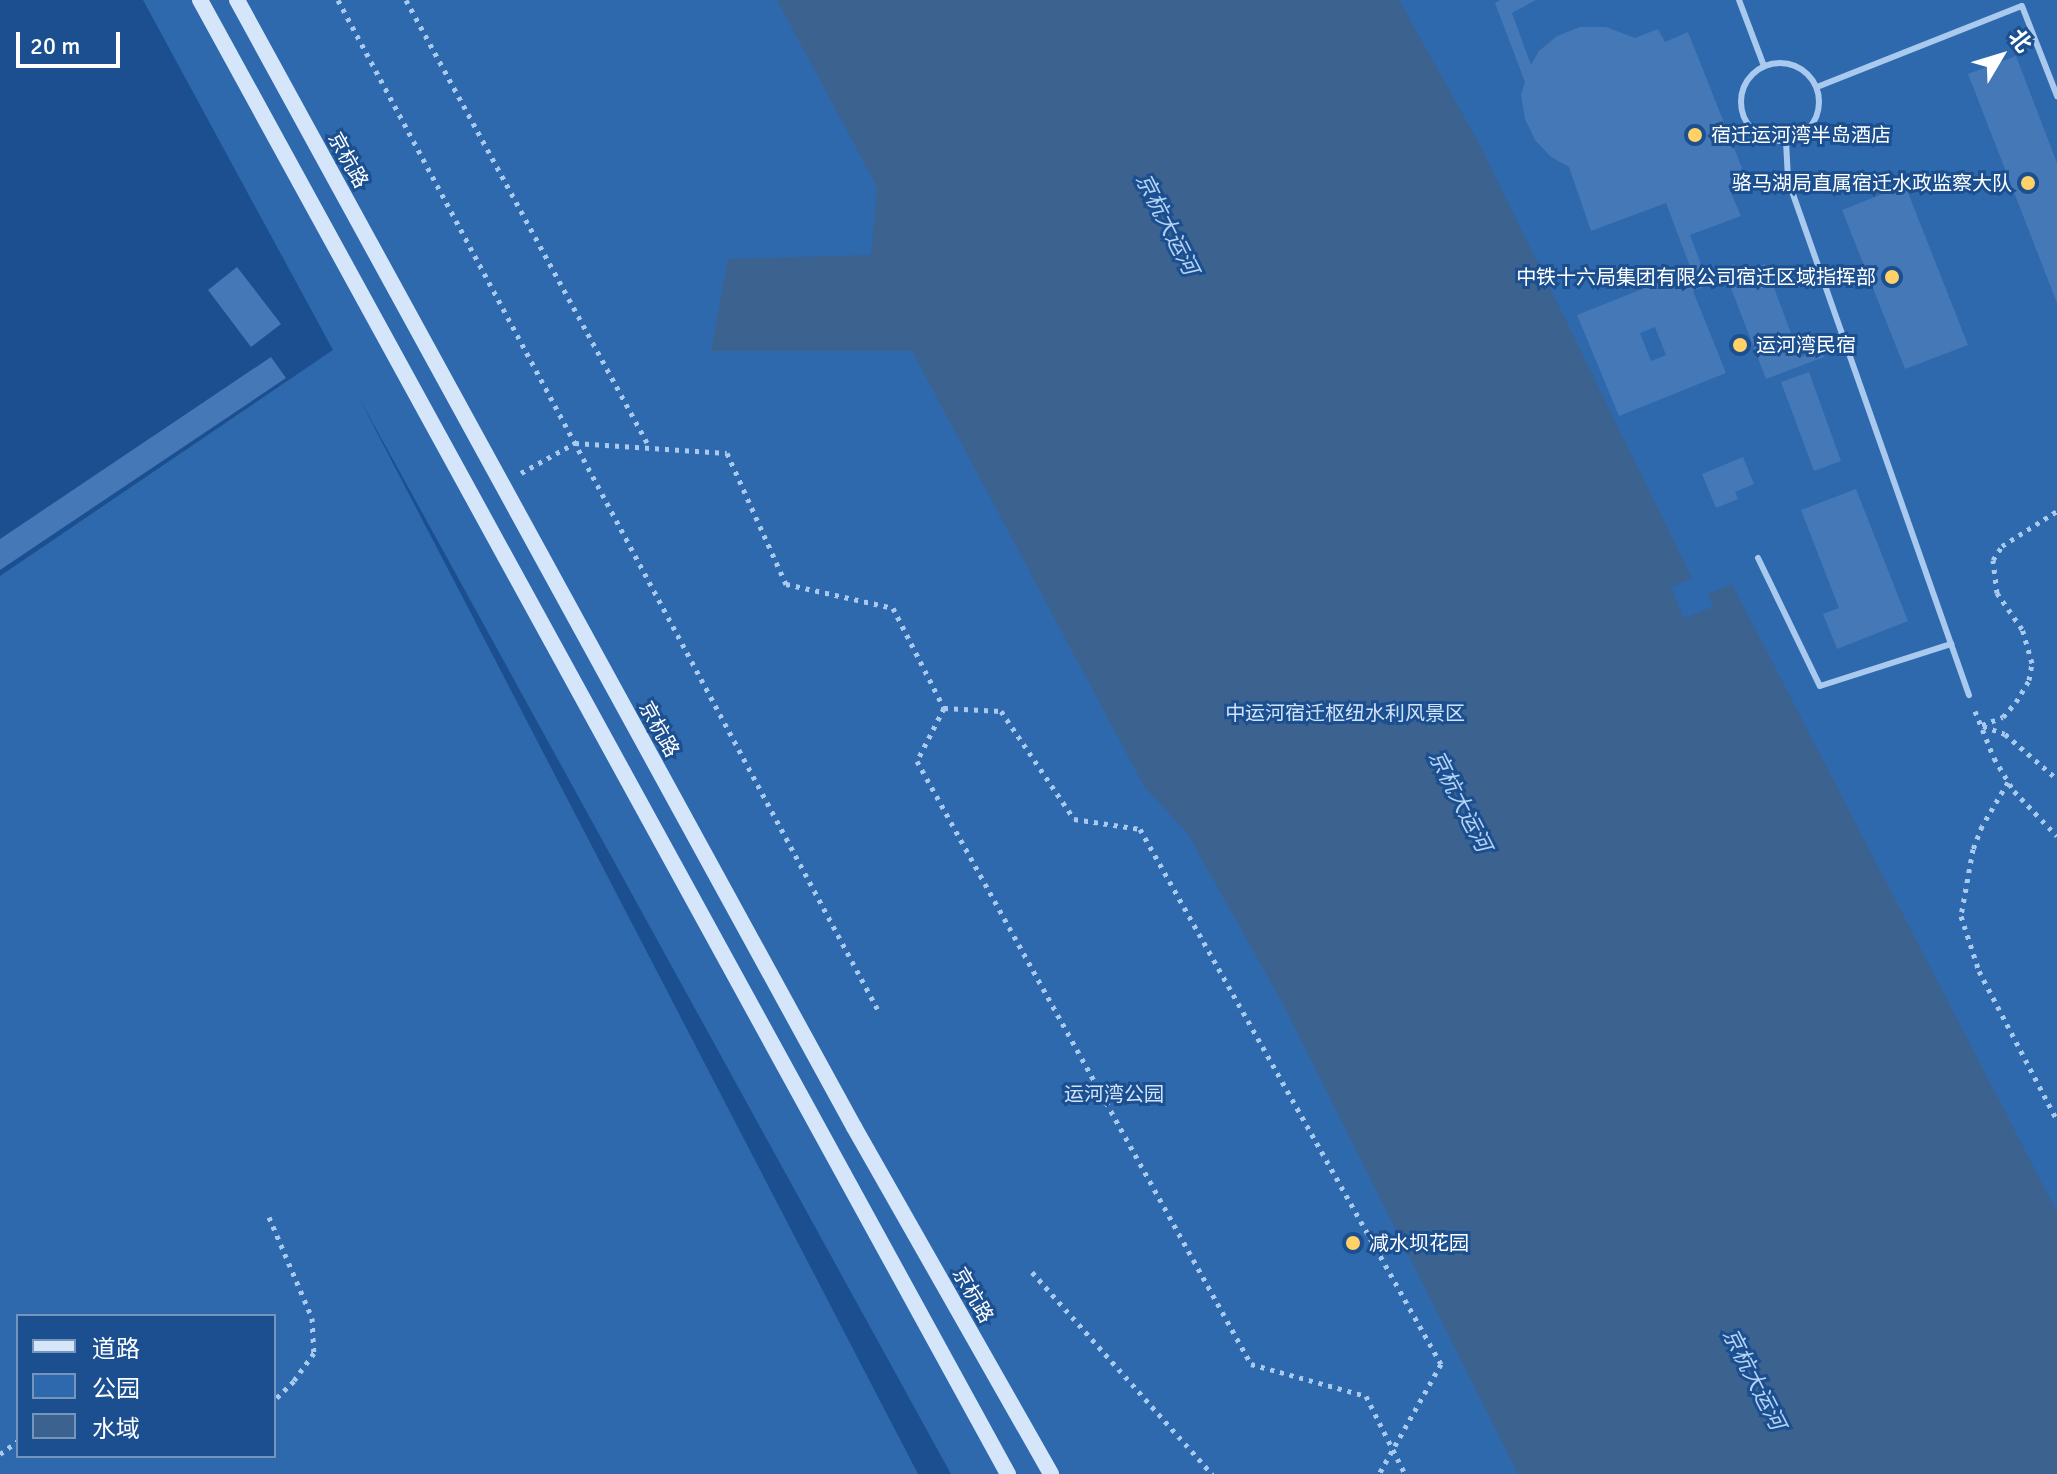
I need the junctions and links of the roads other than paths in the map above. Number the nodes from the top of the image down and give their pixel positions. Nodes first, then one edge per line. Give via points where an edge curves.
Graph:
1 (200, 0) edge
2 (237, 0) edge
3 (1739, 0) edge
4 (1764, 66) junction
5 (1817, 87) junction
6 (2057, 96) edge
7 (1786, 141) junction
8 (1758, 558) dead end
9 (1951, 644) junction
10 (1969, 695) road end
11 (1008, 1474) edge
12 (1051, 1474) edge

1 - 11 street
2 - 12 street, 京杭路 via 846,1113
3 - 4 lane
4 - 5 lane via 1789,63
4 - 7 lane via 1746,82 1744,119 1761,137
5 - 6 lane via 2022,6
5 - 7 lane via 1819,111 1814,122
7 - 9 lane via 1788,180
8 - 9 lane via 1820,686
9 - 10 lane

